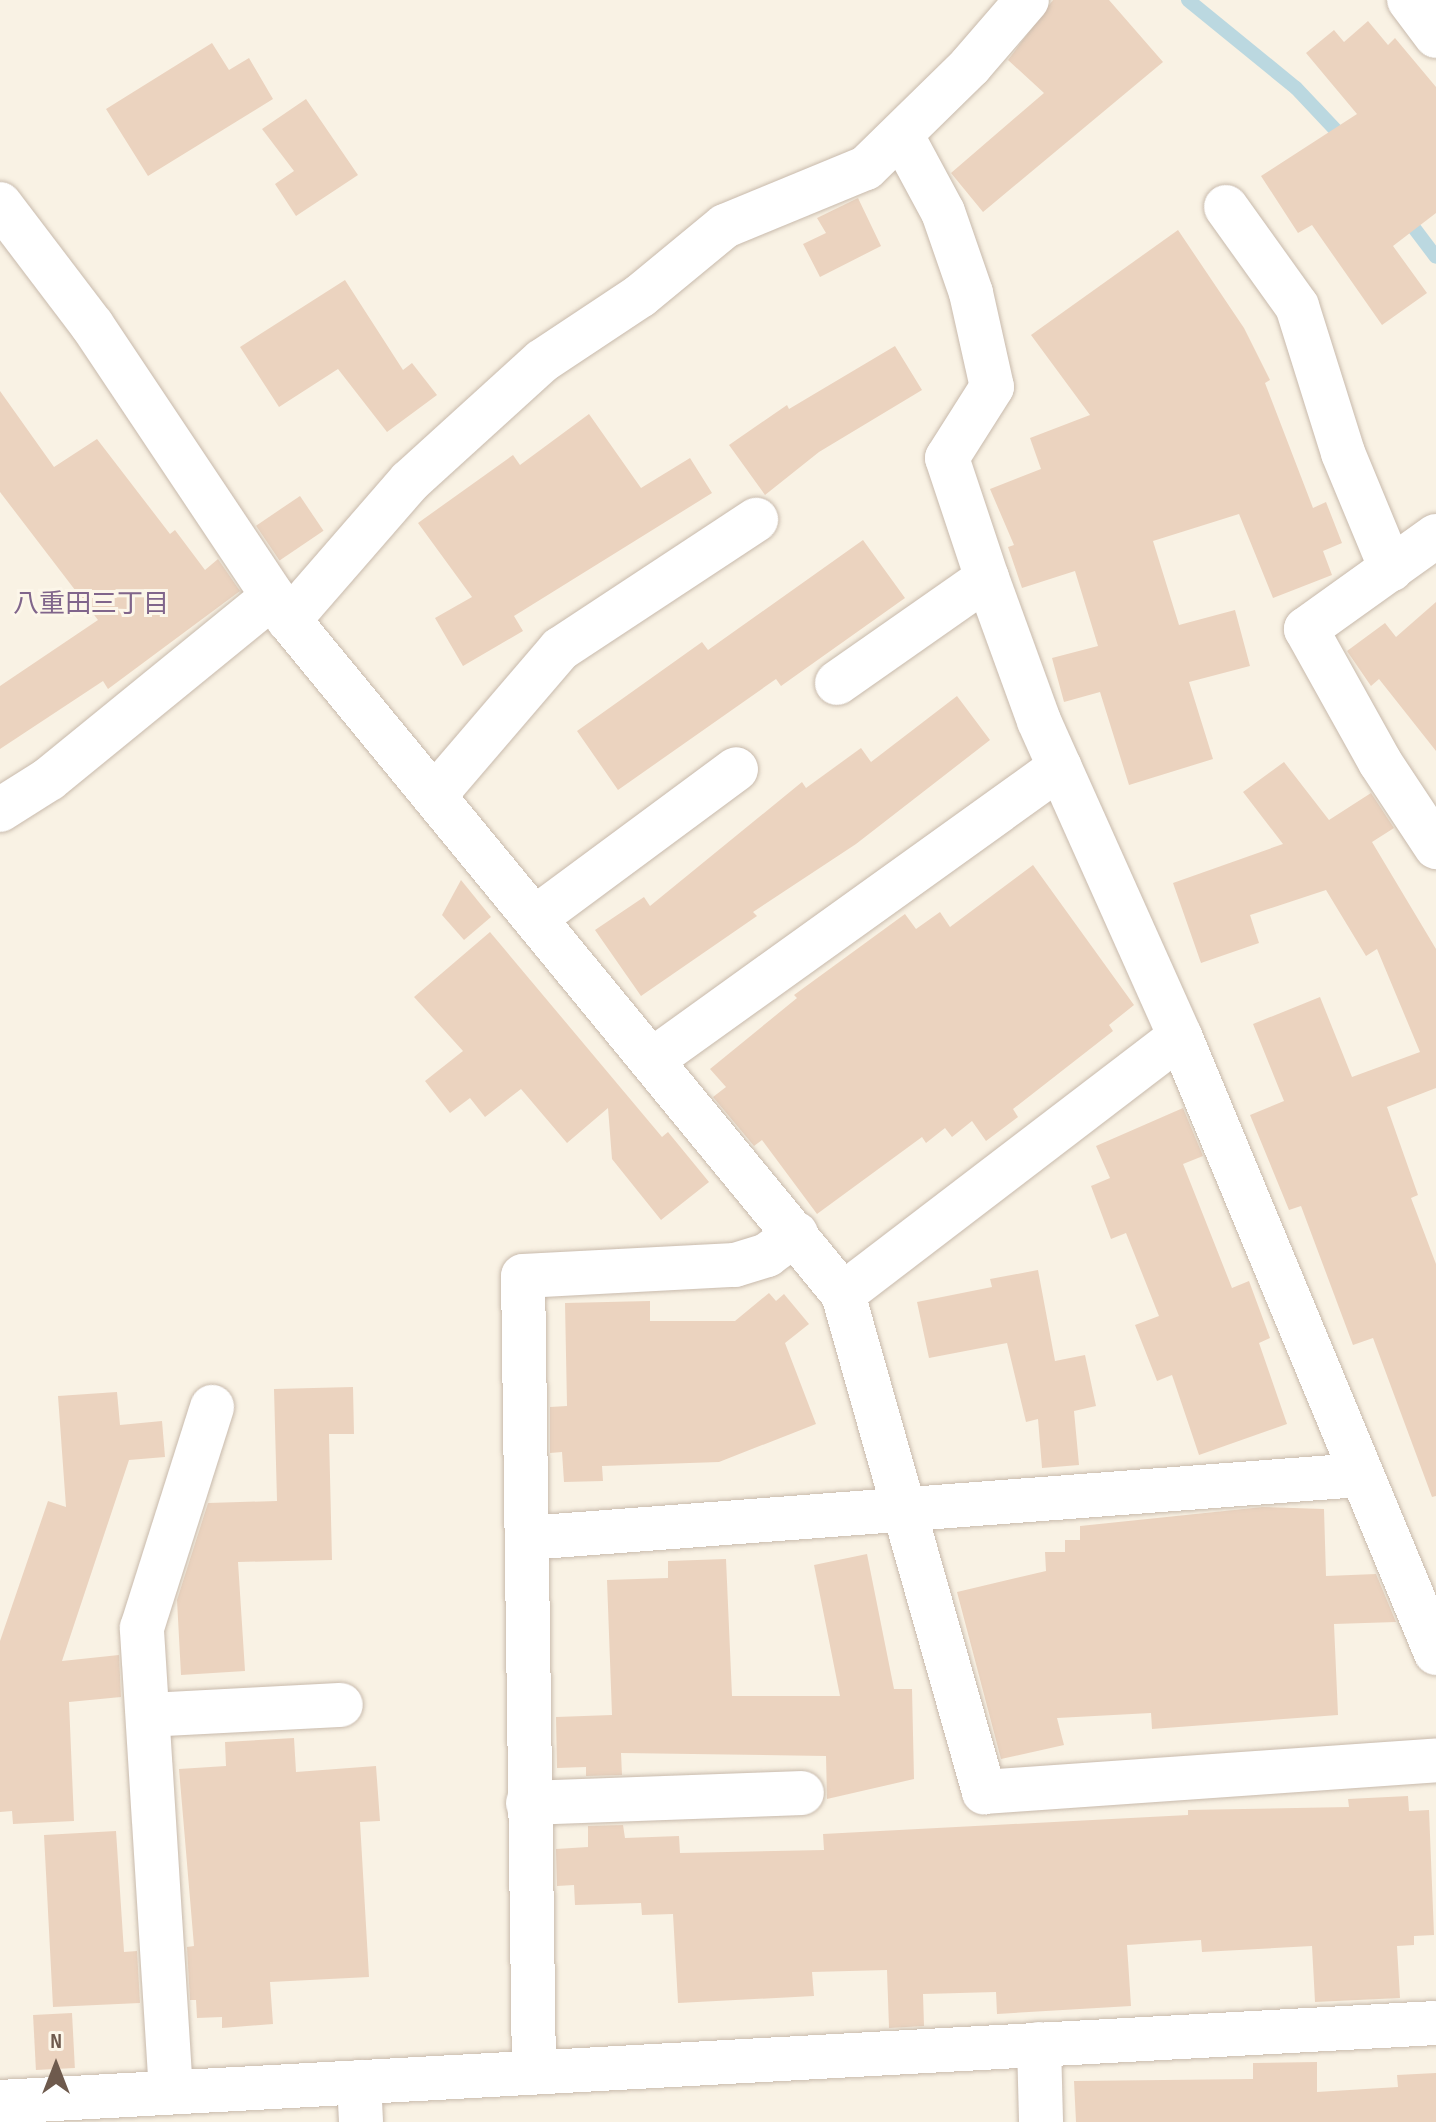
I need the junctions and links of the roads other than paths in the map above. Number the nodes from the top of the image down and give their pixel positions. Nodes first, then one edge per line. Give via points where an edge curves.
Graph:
1 (1027, 0) edge
2 (1409, 0) edge
3 (1436, 36) edge
4 (902, 136) junction
5 (0, 204) edge
6 (1226, 207) dead end
7 (756, 520) dead end
8 (1436, 536) edge
9 (1391, 569) junction
10 (987, 578) junction
11 (281, 608) junction
12 (837, 683) dead end
13 (1060, 767) junction
14 (736, 769) dead end
15 (434, 796) junction
16 (0, 810) edge
17 (1436, 847) edge
18 (535, 918) junction
19 (1180, 1036) junction
20 (652, 1060) junction
21 (796, 1234) junction
22 (843, 1294) junction
23 (212, 1407) dead end
24 (1360, 1475) junction
25 (903, 1512) junction
26 (527, 1538) junction
27 (1434, 1644) edge
28 (341, 1705) dead end
29 (148, 1715) junction
30 (1436, 1760) edge
31 (802, 1793) dead end
32 (528, 1803) junction
33 (1436, 2023) edge
34 (1039, 2044) junction
35 (534, 2071) junction
36 (171, 2092) junction
37 (0, 2102) edge
38 (360, 2102) edge
39 (1041, 2122) edge

1 - 4 street
2 - 3 street
4 - 10 street via 943,212 971,293 992,387 947,458
4 - 11 street via 866,168 725,226 640,296 542,361
5 - 11 street via 92,325
6 - 9 street via 1297,306 1343,453
7 - 15 street via 560,649
8 - 9 street
9 - 17 street via 1306,629 1380,762
10 - 12 street
10 - 13 street
11 - 15 street
11 - 16 street
13 - 19 street
13 - 20 street
14 - 18 street
15 - 18 street
18 - 20 street
19 - 22 street
19 - 24 street
20 - 21 street
21 - 22 street
21 - 26 street via 767,1255 735,1265 523,1276
22 - 25 street
23 - 29 street via 142,1628
24 - 25 street
24 - 27 street
25 - 26 street
25 - 30 street via 984,1792
26 - 32 street
28 - 29 street
29 - 36 street
31 - 32 street
32 - 35 street
33 - 34 street
34 - 35 street
34 - 39 street
35 - 38 street
36 - 37 street
36 - 38 street

